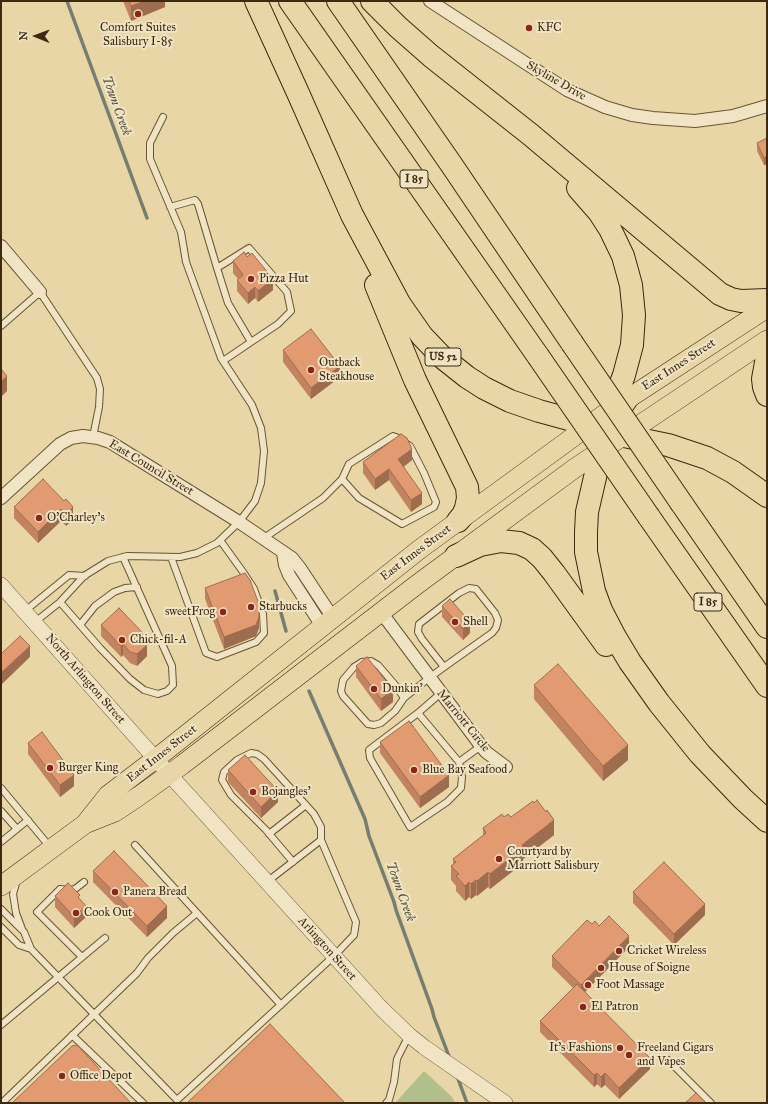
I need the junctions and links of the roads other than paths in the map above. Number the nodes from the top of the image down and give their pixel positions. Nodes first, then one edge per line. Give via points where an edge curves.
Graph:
1 (256, 1) edge
2 (290, 1) edge
3 (338, 1) edge
4 (372, 1) edge
5 (430, 1) edge
6 (445, 5) edge
7 (477, 93) junction
8 (767, 106) edge
9 (163, 117) dead end
10 (334, 178) junction
11 (170, 207) junction
12 (1, 246) edge
13 (217, 268) junction
14 (40, 292) junction
15 (767, 300) edge
16 (767, 308) edge
17 (1, 326) edge
18 (767, 340) edge
19 (251, 342) junction
20 (767, 357) edge
21 (223, 361) junction
22 (767, 395) edge
23 (607, 430) junction
24 (93, 437) junction
25 (342, 479) junction
26 (767, 496) edge
27 (1, 498) edge
28 (458, 521) junction
29 (239, 522) junction
30 (264, 538) junction
31 (220, 540) junction
32 (456, 556) junction
33 (123, 557) junction
34 (170, 557) junction
35 (84, 576) junction
36 (1, 585) edge
37 (137, 587) junction
38 (60, 602) junction
39 (381, 612) junction
40 (30, 617) junction
41 (327, 622) junction
42 (80, 625) junction
43 (767, 627) edge
44 (444, 667) junction
45 (429, 678) junction
46 (767, 686) edge
47 (441, 693) junction
48 (404, 698) junction
49 (418, 713) junction
50 (482, 746) junction
51 (700, 754) junction
52 (156, 759) junction
53 (459, 762) junction
54 (506, 767) dead end
55 (169, 774) junction
56 (1, 788) edge
57 (306, 805) junction
58 (1, 811) edge
59 (28, 820) junction
60 (767, 820) edge
61 (85, 824) junction
62 (17, 829) junction
63 (269, 834) junction
64 (321, 840) junction
65 (1, 841) edge
66 (135, 845) dead end
67 (51, 849) junction
68 (293, 862) junction
69 (20, 871) junction
70 (84, 882) dead end
71 (266, 882) junction
72 (1, 886) edge
73 (1, 909) edge
74 (197, 913) junction
75 (1, 927) edge
76 (24, 932) junction
77 (104, 938) dead end
78 (31, 949) junction
79 (334, 956) junction
80 (82, 957) junction
81 (58, 977) junction
82 (281, 1005) junction
83 (94, 1014) junction
84 (1, 1025) edge
85 (72, 1035) junction
86 (409, 1035) junction
87 (668, 1060) dead end
88 (176, 1102) edge
89 (2, 1103) edge
90 (143, 1103) edge
91 (386, 1103) edge
92 (505, 1103) edge
93 (711, 1103) edge

1 - 10 highway, US 52
2 - 46 highway, I 85, bridge
3 - 43 highway, I 85, bridge
4 - 7 highway via 420,47
5 - 6 street, Skyline Drive
6 - 8 street, Skyline Drive via 567,90 605,107 632,115 695,121 733,116
7 - 15 highway via 722,295 740,301
7 - 23 highway via 586,196 605,220 619,246 631,285 634,325 628,364
9 - 11 lane via 150,143 150,159
10 - 23 highway, US 52 via 399,303 436,351 467,377 502,397 538,411
10 - 28 highway via 406,359 467,488 466,508
11 - 13 lane via 195,200
11 - 21 lane via 181,232 186,262
12 - 14 street
13 - 19 lane via 228,303
13 - 19 lane via 249,248 287,292 291,311 278,324
14 - 17 lane
14 - 24 lane via 97,378 100,389 99,407
16 - 23 main road, East Innes Street
18 - 23 main road, East Innes Street
19 - 21 lane
20 - 22 highway via 763,378
21 - 29 lane via 252,405 261,428 264,451 261,483 255,501
23 - 26 highway via 679,448 707,458 733,472
23 - 28 main road, East Innes Street
23 - 32 main road, East Innes Street
23 - 51 highway via 586,522 586,552 594,591 610,628 630,662
24 - 27 street, East Council Street via 71,438 60,444
24 - 29 street, East Council Street via 110,442
25 - 25 lane via 349,464 393,436 410,446 436,502 434,507 402,524 359,498
25 - 30 lane via 323,498
28 - 41 main road, East Innes Street
29 - 30 street, East Council Street
29 - 31 lane
30 - 41 street, East Council Street via 292,558 300,568
31 - 34 lane via 197,553
31 - 34 lane via 254,589 263,614 264,633 256,642 217,657 206,653
32 - 39 main road, East Innes Street
32 - 51 highway via 480,545 501,541 523,544 537,552 632,679 669,723
33 - 34 lane
33 - 35 lane via 108,561
33 - 37 lane
35 - 38 lane
35 - 40 lane via 69,575
36 - 40 street, North Arlington Street
37 - 42 lane via 114,592 96,606
37 - 42 lane via 172,666 173,685 167,691 158,694 144,690 130,679
38 - 40 lane
38 - 42 lane
39 - 45 street, Marriott Circle
39 - 55 main road, East Innes Street
40 - 52 street, North Arlington Street
41 - 52 main road, East Innes Street
44 - 44 lane via 496,628 498,620 495,613 476,589 469,588 459,593 419,624 418,632 422,639
44 - 45 lane
45 - 47 street, Marriott Circle
45 - 48 lane
47 - 49 lane
47 - 50 street, Marriott Circle
48 - 48 lane via 378,665 371,661 362,662 354,667 343,680 343,696 368,724 381,723 395,711
49 - 53 lane
49 - 53 lane via 369,750 370,758 410,827 447,802 461,788
50 - 53 lane
50 - 54 street, Marriott Circle
51 - 60 highway
52 - 55 street, North Arlington Street
52 - 61 main road, East Innes Street via 108,795
55 - 61 main road, East Innes Street via 122,808
55 - 71 street, Arlington Street
56 - 59 lane
57 - 63 lane
57 - 63 lane via 257,754 250,753 237,760 224,772 222,780 231,795
57 - 64 lane via 321,827
58 - 62 lane
59 - 62 lane
59 - 67 lane
61 - 67 main road, East Innes Street
62 - 65 lane
63 - 68 lane
64 - 68 lane
64 - 79 lane via 356,922 354,935
66 - 74 lane
67 - 69 main road, East Innes Street
68 - 71 lane
69 - 72 main road, East Innes Street
69 - 76 lane via 13,894 16,912
70 - 80 lane via 75,889 60,889 37,912
71 - 79 street, Arlington Street
73 - 76 lane
74 - 82 lane
74 - 83 lane via 173,933 137,973
75 - 78 lane via 19,945
76 - 78 lane
77 - 80 lane
78 - 81 lane
79 - 82 lane
79 - 86 street, Arlington Street
80 - 81 lane
81 - 83 lane
81 - 84 lane
82 - 88 lane
83 - 85 lane
83 - 88 lane
85 - 89 lane
85 - 90 lane
86 - 91 lane via 397,1059 392,1088
86 - 92 street, Arlington Street
87 - 93 lane

